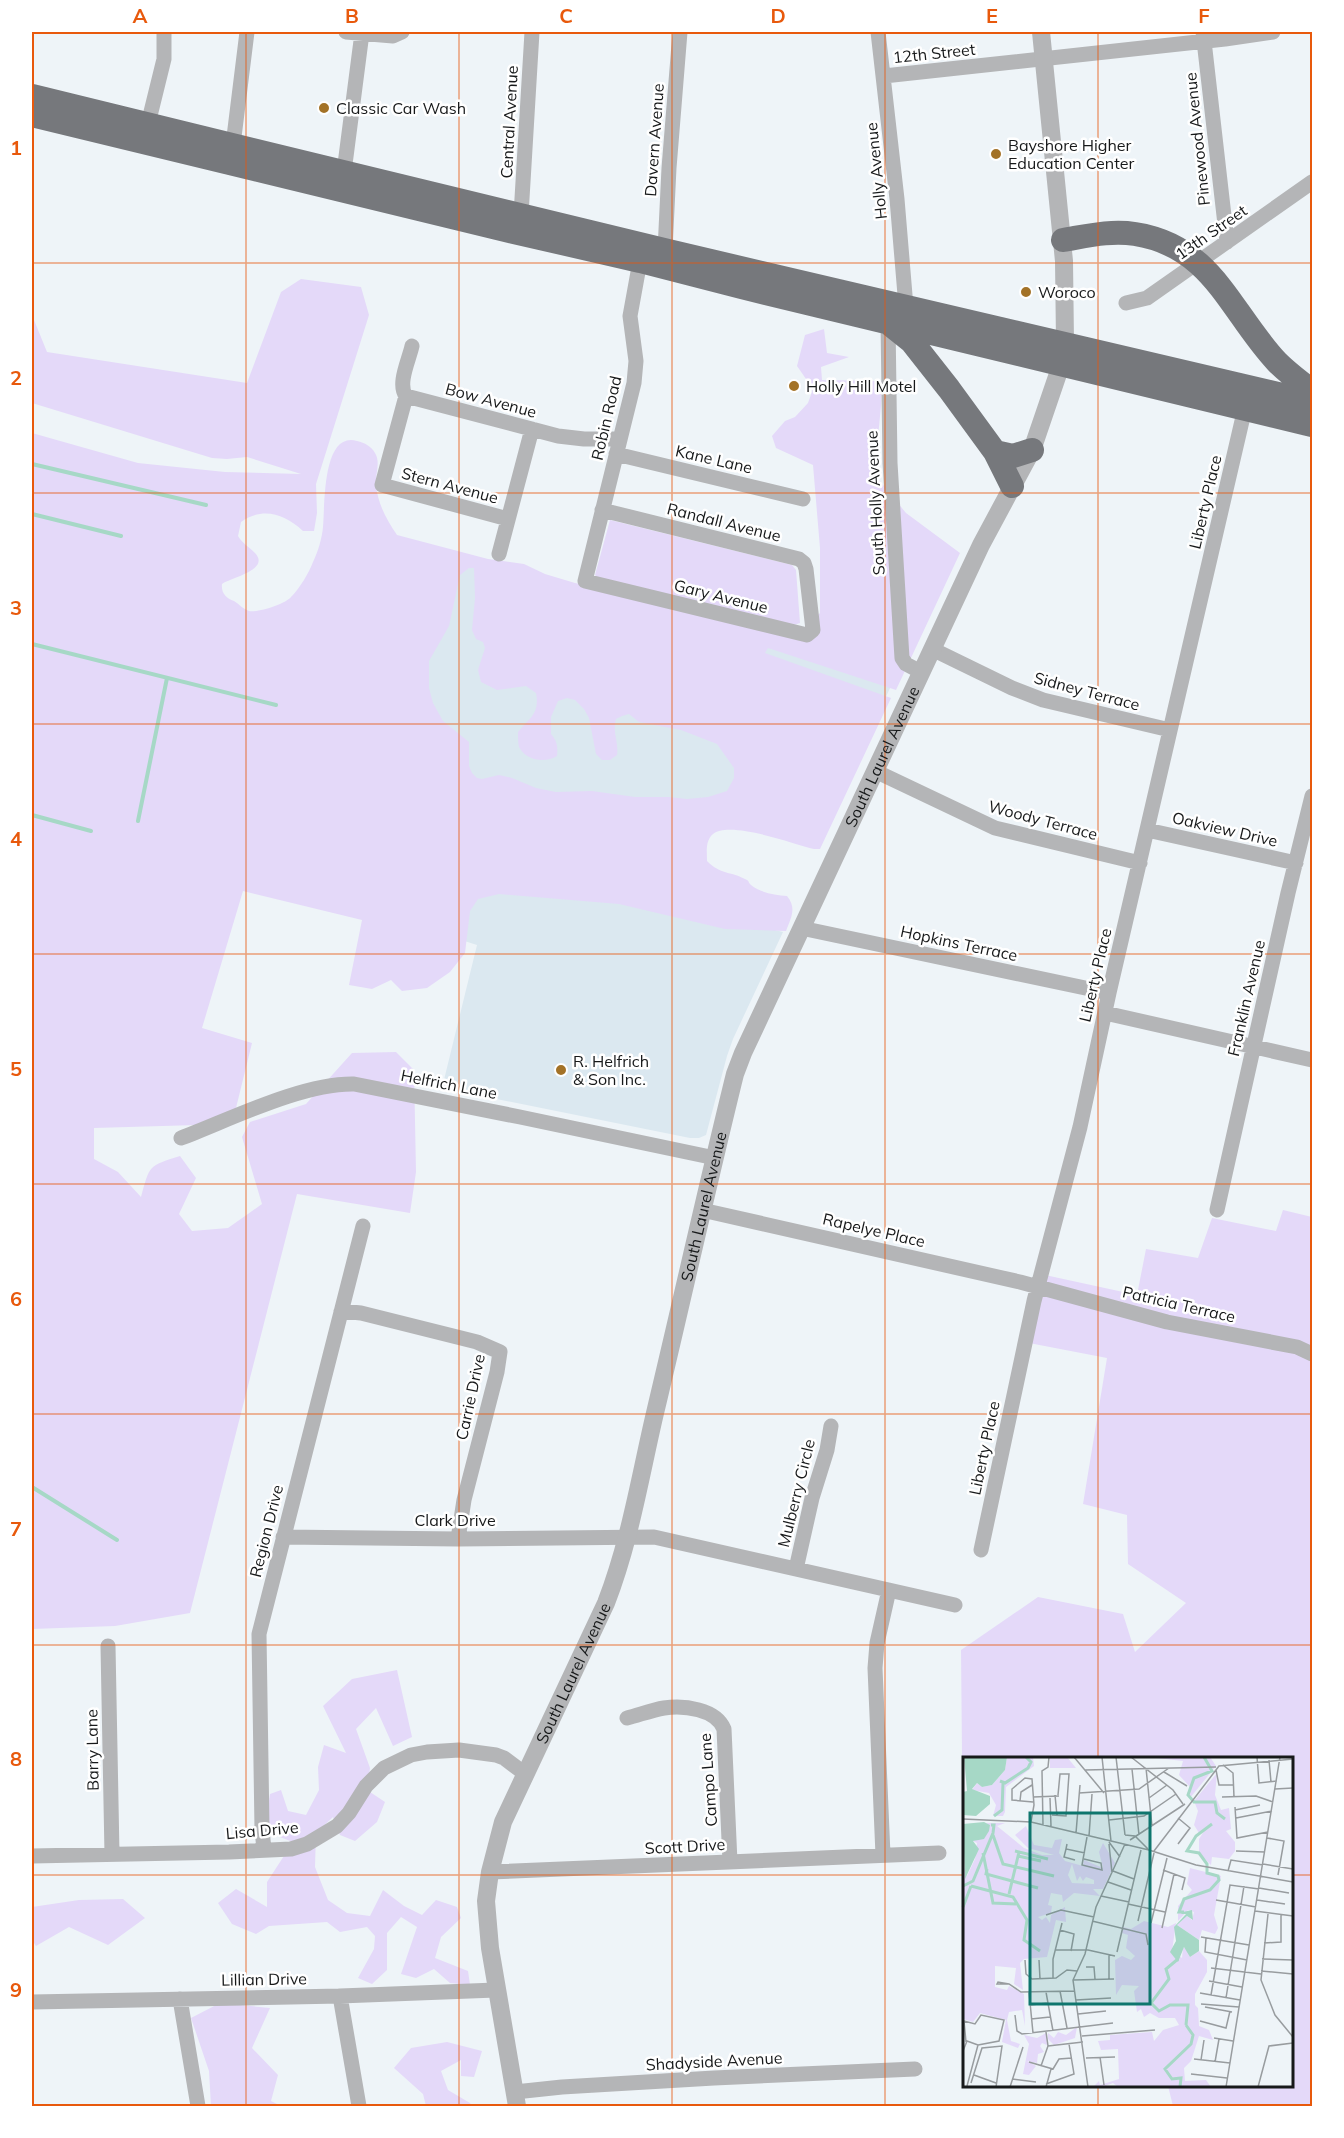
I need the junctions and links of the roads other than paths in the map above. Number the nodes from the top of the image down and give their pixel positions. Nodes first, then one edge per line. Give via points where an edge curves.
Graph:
1 (164, 32) edge
2 (247, 32) edge
3 (354, 32) edge
4 (402, 32) edge
5 (532, 32) edge
6 (681, 32) edge
7 (878, 32) edge
8 (1041, 32) edge
9 (1273, 32) edge
10 (1204, 36) edge
11 (1044, 58) junction
12 (884, 76) junction
13 (32, 96) edge
14 (32, 115) edge
15 (148, 124) junction
16 (233, 145) junction
17 (344, 172) junction
18 (1312, 182) edge
19 (521, 216) junction
20 (1063, 240) junction
21 (1227, 242) junction
22 (665, 250) junction
23 (640, 261) junction
24 (1198, 263) junction
25 (1126, 303) dead end
26 (897, 315) junction
27 (412, 346) dead end
28 (1063, 353) junction
29 (1312, 391) edge
30 (406, 396) junction
31 (1312, 402) edge
32 (1245, 408) junction
33 (1312, 425) edge
34 (532, 429) junction
35 (620, 439) junction
36 (1032, 450) junction
37 (994, 452) junction
38 (616, 454) junction
39 (1012, 486) junction
40 (803, 499) dead end
41 (603, 510) junction
42 (508, 519) junction
43 (499, 554) dead end
44 (585, 580) joint
45 (808, 596) joint
46 (932, 649) junction
47 (921, 672) junction
48 (1170, 730) junction
49 (874, 771) junction
50 (1312, 796) edge
51 (1147, 830) junction
52 (1140, 863) junction
53 (1296, 864) junction
54 (801, 928) junction
55 (1109, 993) junction
56 (1105, 1013) junction
57 (1253, 1047) junction
58 (1312, 1060) edge
59 (181, 1138) dead end
60 (715, 1158) junction
61 (702, 1210) junction
62 (1217, 1210) dead end
63 (363, 1226) dead end
64 (1038, 1288) junction
65 (341, 1311) junction
66 (1312, 1354) edge
67 (831, 1426) dead end
68 (628, 1536) junction
69 (283, 1537) junction
70 (458, 1539) junction
71 (981, 1550) dead end
72 (796, 1569) junction
73 (888, 1590) junction
74 (955, 1605) dead end
75 (108, 1646) dead end
76 (627, 1718) dead end
77 (524, 1773) junction
78 (264, 1850) junction
79 (939, 1853) dead end
80 (112, 1854) junction
81 (883, 1855) junction
82 (32, 1856) edge
83 (730, 1862) junction
84 (489, 1872) junction
85 (496, 1990) junction
86 (340, 1996) junction
87 (180, 1999) junction
88 (32, 2002) edge
89 (915, 2069) dead end
90 (516, 2099) edge
91 (198, 2106) edge
92 (359, 2106) edge

1 - 15 street via 164,59
2 - 16 street
3 - 4 street via 393,36
3 - 17 street
5 - 19 street, Central Avenue
6 - 22 street, Davern Avenue
7 - 12 street, Holly Avenue
8 - 11 street, South Laurel Avenue
9 - 10 street, 12th Street
10 - 11 street, 12th Street
10 - 21 street, Pinewood Avenue
11 - 12 street, 12th Street
11 - 20 street, South Laurel Avenue
12 - 26 street, Holly Avenue
13 - 15 highway
14 - 23 highway
15 - 16 highway
16 - 17 highway
17 - 19 highway
18 - 21 street, 13th Street
19 - 22 highway
20 - 24 highway via 1106,233 1136,234 1171,245
20 - 28 street, South Laurel Avenue
21 - 24 street, 13th Street
22 - 26 highway
23 - 26 highway
23 - 35 street, Robin Road via 630,316 635,372
24 - 25 street, 13th Street via 1148,298
24 - 29 highway via 1211,273 1277,362
26 - 28 highway
26 - 37 highway via 912,342
26 - 47 street, South Holly Avenue via 890,463 902,658
27 - 30 street via 402,391
28 - 31 highway
28 - 32 highway
28 - 36 street, South Laurel Avenue
30 - 34 street, Bow Avenue
30 - 42 street, Stern Avenue via 382,485
32 - 33 highway
32 - 48 street, Liberty Place
34 - 35 street, Bow Avenue via 573,438
34 - 42 street
35 - 38 street, Robin Road
36 - 37 highway via 1013,456
36 - 39 street, South Laurel Avenue
37 - 39 highway
38 - 40 street, Kane Lane
38 - 41 street, Robin Road
39 - 46 street, South Laurel Avenue
41 - 44 street, Robin Road
41 - 45 street, Randall Avenue via 799,559 806,569
42 - 43 street
44 - 45 street, Gary Avenue via 807,635 813,630
46 - 47 street, South Laurel Avenue
46 - 48 street, Sidney Terrace via 1043,700
47 - 49 street, South Laurel Avenue
48 - 51 street, Liberty Place
49 - 52 street, Woody Terrace via 995,828
49 - 54 street, South Laurel Avenue
50 - 53 street, Franklin Avenue
51 - 52 street, Liberty Place
51 - 53 street, Oakview Drive
52 - 55 street, Liberty Place
53 - 57 street, Franklin Avenue
54 - 55 street, Hopkins Terrace
54 - 60 street, South Laurel Avenue via 742,1053
55 - 56 street, Liberty Place
56 - 57 street
56 - 64 street, Liberty Place via 1070,1172
57 - 58 street
57 - 62 street, Franklin Avenue
59 - 60 street, Helfrich Lane via 285,1098 354,1084
60 - 61 street, South Laurel Avenue
61 - 64 street, Rapelye Place
61 - 68 street, South Laurel Avenue
63 - 65 street, Region Drive
64 - 66 street, Patricia Terrace via 1167,1322 1297,1347
64 - 71 street, Liberty Place
65 - 69 street, Region Drive
65 - 70 street, Carrie Drive via 477,1342 500,1352
67 - 72 street, Mulberry Circle
68 - 70 street, Clark Drive
68 - 72 street via 654,1537
68 - 77 street, South Laurel Avenue via 606,1603
69 - 70 street, Clark Drive
69 - 78 street, Region Drive via 258,1646
72 - 73 street
73 - 74 street
73 - 81 street via 875,1668
75 - 80 street, Barry Lane
76 - 83 street, Campo Lane via 677,1708 710,1714 722,1723
77 - 78 street, Lisa Drive via 504,1758 482,1752 442,1750 411,1755 376,1774 349,1813 326,1835 291,1849
77 - 84 street, South Laurel Avenue via 503,1822
78 - 80 street, Lisa Drive
79 - 81 street, Scott Drive
80 - 82 street, Lisa Drive
81 - 83 street, Scott Drive
83 - 84 street, Scott Drive
84 - 85 street, South Laurel Avenue via 486,1918
85 - 86 street, Lillian Drive
85 - 90 street, South Laurel Avenue
86 - 87 street, Lillian Drive
86 - 92 street
87 - 88 street, Lillian Drive
87 - 91 street
89 - 90 street, Shadyside Avenue via 562,2087

